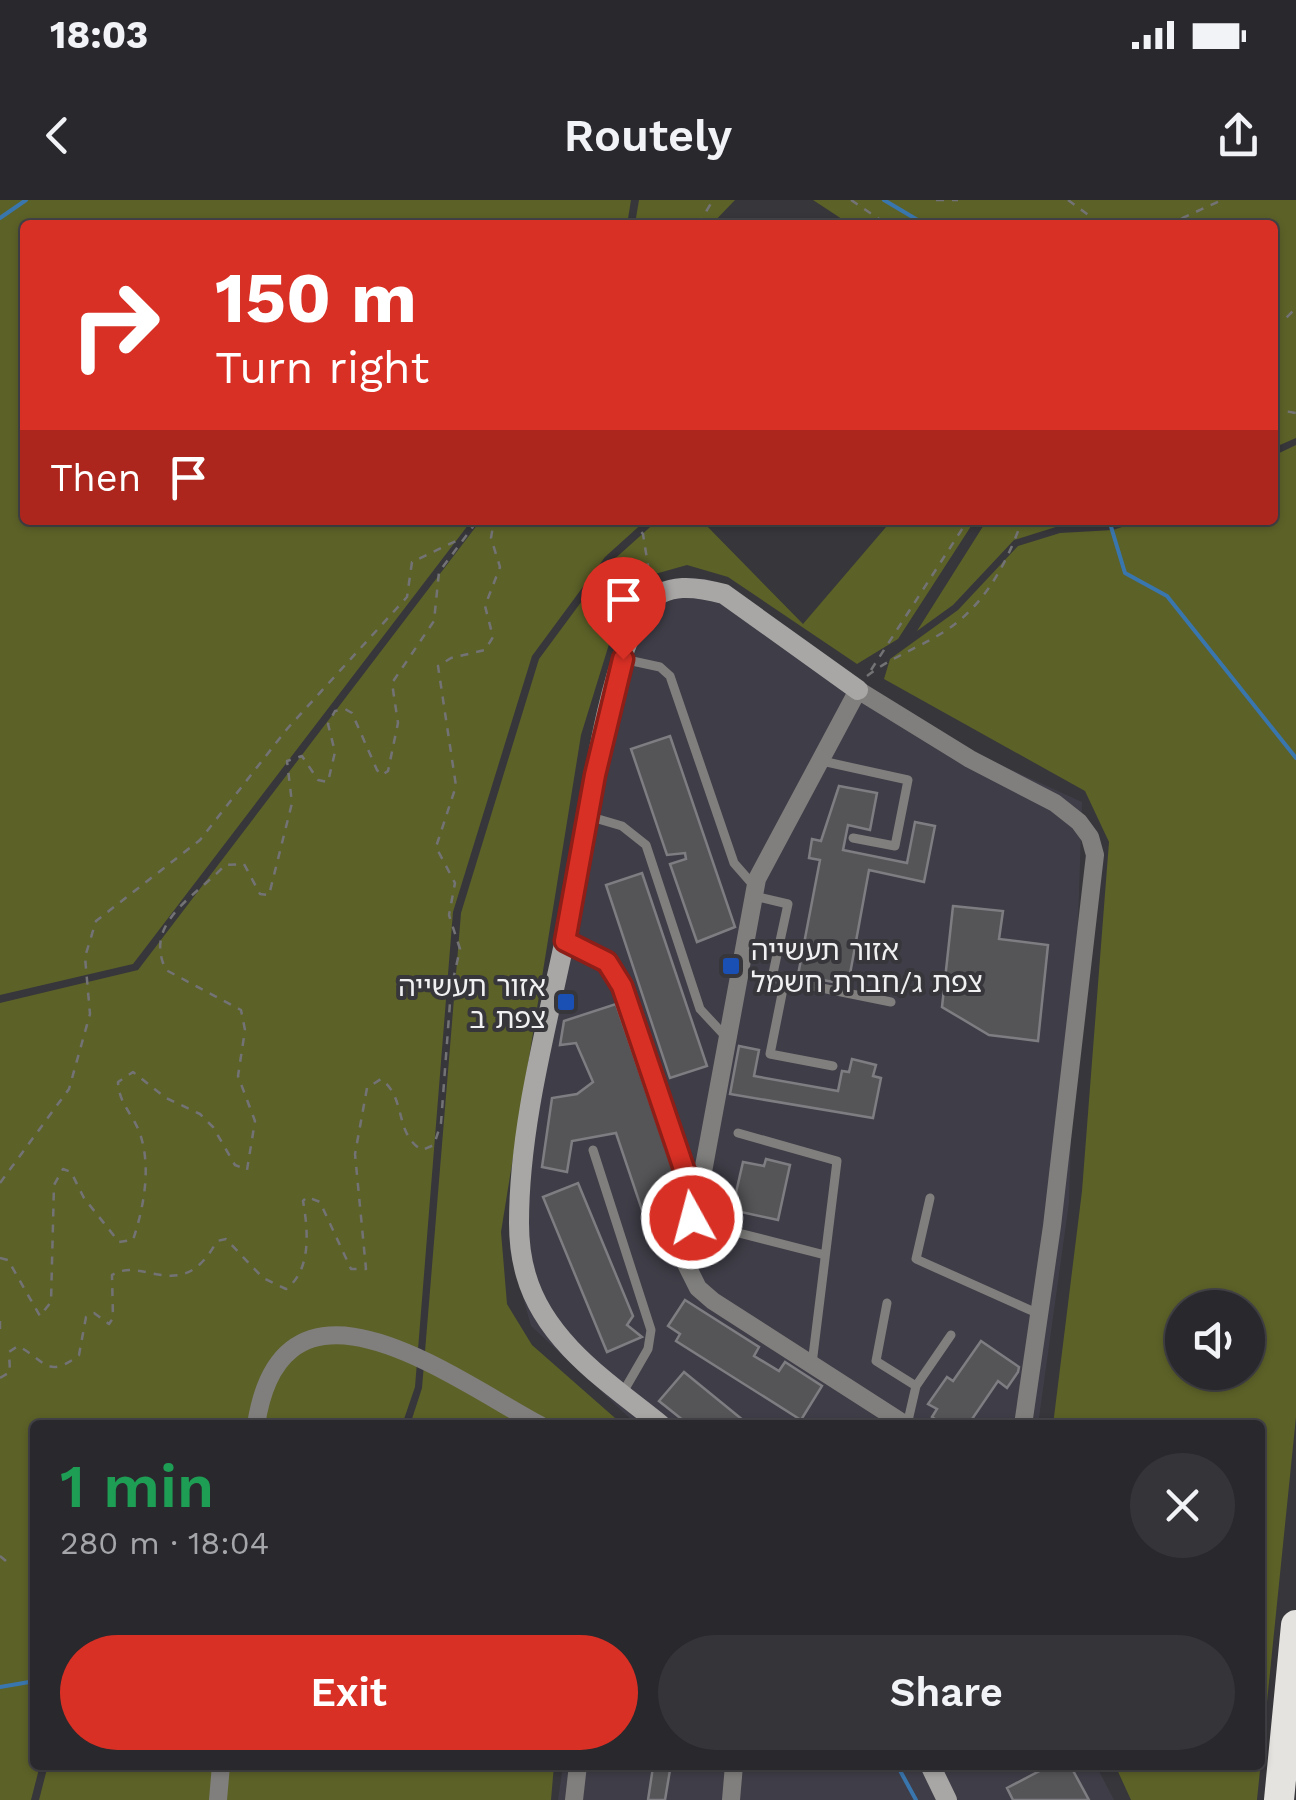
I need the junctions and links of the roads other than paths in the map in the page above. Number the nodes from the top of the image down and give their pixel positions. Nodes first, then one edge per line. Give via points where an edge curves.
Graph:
1 (623, 659) junction
2 (861, 681) junction
3 (822, 762) junction
4 (588, 816) junction
5 (854, 838) dead end
6 (754, 892) junction
7 (565, 941) junction
8 (784, 979) junction
9 (891, 1002) dead end
10 (726, 1037) junction
11 (833, 1066) dead end
12 (738, 1133) dead end
13 (593, 1150) dead end
14 (697, 1189) junction
15 (930, 1198) dead end
16 (724, 1229) dead end
17 (825, 1255) junction
18 (887, 1303) dead end
19 (1039, 1314) junction
20 (951, 1335) dead end
21 (812, 1364) junction
22 (916, 1386) junction
23 (622, 1394) junction
24 (257, 1420) edge
25 (531, 1420) edge
26 (655, 1420) edge
27 (899, 1420) edge
28 (908, 1420) edge
29 (1024, 1420) edge
30 (1296, 1625) edge
31 (221, 1770) edge
32 (577, 1770) edge
33 (734, 1770) edge
34 (933, 1770) edge
35 (218, 1800) edge
36 (574, 1800) edge
37 (731, 1800) edge
38 (948, 1800) edge
39 (1279, 1800) edge

1 - 2 street via 647,605 658,595 699,588 724,594
1 - 4 street
1 - 6 lane via 660,667 670,676 734,862
2 - 3 street
2 - 19 street via 970,759 1056,804 1090,837 1095,878
3 - 5 lane via 908,780 895,846
3 - 6 street
4 - 7 street
4 - 10 lane via 622,826 646,846 700,1009
6 - 8 lane via 788,904 772,978
6 - 10 street
7 - 14 lane via 607,962 622,986 685,1172
7 - 23 street via 522,1176 520,1252 554,1332
8 - 9 lane
8 - 11 lane via 770,1054
10 - 14 street
12 - 17 lane via 836,1161
13 - 23 lane via 651,1330 648,1349
14 - 21 street via 686,1264 698,1288
15 - 19 lane via 916,1259
16 - 17 lane
17 - 21 lane
18 - 22 lane via 876,1361
19 - 29 street
20 - 22 lane
21 - 27 street
22 - 28 lane
23 - 26 street
24 - 25 street via 282,1360 320,1336 348,1333 378,1339
30 - 39 highway
31 - 35 street
32 - 36 street
33 - 37 street
34 - 38 street

